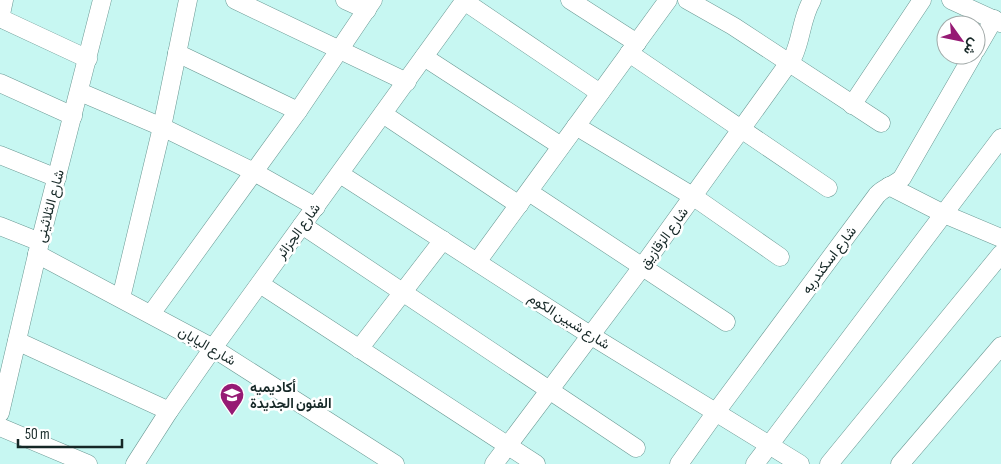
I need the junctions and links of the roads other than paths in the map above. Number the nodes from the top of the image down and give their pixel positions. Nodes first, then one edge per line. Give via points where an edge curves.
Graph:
1 (4, 0) edge
2 (102, 0) edge
3 (188, 0) edge
4 (236, 0) edge
5 (345, 0) edge
6 (570, 0) edge
7 (668, 0) edge
8 (687, 0) edge
9 (812, 0) edge
10 (922, 0) edge
11 (951, 0) edge
12 (464, 1) edge
13 (370, 5) edge
14 (0, 19) edge
15 (998, 21) edge
16 (986, 37) edge
17 (633, 48) junction
18 (340, 50) junction
19 (177, 53) junction
20 (424, 57) junction
21 (88, 59) junction
22 (788, 63) junction
23 (967, 65) edge
24 (407, 82) junction
25 (0, 83) edge
26 (80, 92) junction
27 (600, 93) junction
28 (852, 104) junction
29 (298, 111) junction
30 (383, 114) junction
31 (73, 116) junction
32 (881, 123) dead end
33 (576, 126) junction
34 (162, 127) junction
35 (742, 129) junction
36 (1001, 138) edge
37 (561, 146) junction
38 (0, 155) edge
39 (254, 172) junction
40 (340, 174) junction
41 (57, 178) junction
42 (890, 186) junction
43 (828, 188) dead end
44 (694, 197) junction
45 (524, 198) junction
46 (316, 207) junction
47 (944, 214) junction
48 (302, 225) junction
49 (0, 226) edge
50 (1001, 238) edge
51 (443, 240) junction
52 (39, 248) junction
53 (1001, 254) edge
54 (780, 257) dead end
55 (478, 262) junction
56 (642, 267) junction
57 (260, 284) junction
58 (403, 292) junction
59 (121, 298) junction
60 (150, 314) junction
61 (726, 322) dead end
62 (590, 335) junction
63 (17, 341) junction
64 (1001, 346) edge
65 (213, 348) junction
66 (359, 348) junction
67 (3, 384) edge
68 (549, 389) junction
69 (169, 411) junction
70 (716, 412) junction
71 (0, 413) edge
72 (0, 427) edge
73 (770, 444) junction
74 (507, 446) junction
75 (636, 448) dead end
76 (88, 464) edge
77 (135, 464) edge
78 (395, 464) edge
79 (494, 464) edge
80 (536, 464) edge
81 (679, 464) edge
82 (755, 464) edge
83 (800, 464) edge
84 (829, 464) edge
85 (900, 464) edge

1 - 14 street
2 - 21 street, شارع الثلاثينى
3 - 19 street
4 - 18 street
5 - 13 street
6 - 17 street
7 - 17 street
8 - 22 street
9 - 22 street, شارع الزقازيق via 804,14 796,50
10 - 28 street
11 - 15 street
12 - 20 street, شارع الجزائر
12 - 27 street
13 - 18 street
14 - 21 street
15 - 16 street
17 - 27 street
17 - 35 street
18 - 24 street
18 - 29 street
19 - 29 street
19 - 34 street
20 - 24 street, شارع الجزائر
20 - 37 street
21 - 26 street, شارع الثلاثينى
22 - 28 street
22 - 35 street, شارع الزقازيق
23 - 42 street, شارع اسكندريه via 902,178
24 - 30 street, شارع الجزائر
25 - 31 street
26 - 31 street, شارع الثلاثينى
26 - 34 street
27 - 33 street
28 - 32 street
29 - 39 street
30 - 40 street, شارع الجزائر
30 - 45 street
31 - 41 street, شارع الثلاثينى
33 - 37 street
33 - 44 street
34 - 39 street
34 - 59 street
35 - 43 street
35 - 44 street, شارع الزقازيق
36 - 47 street
37 - 45 street
38 - 41 street
39 - 46 street
39 - 60 street
40 - 46 street, شارع الجزائر
40 - 51 street, شارع شبين الكوم
41 - 52 street, شارع الثلاثينى
42 - 47 street
42 - 70 street, شارع اسكندريه via 877,196
44 - 54 street
44 - 56 street, شارع الزقازيق
45 - 55 street
45 - 56 street
46 - 48 street, شارع الجزائر
47 - 50 street
47 - 73 street
48 - 57 street, شارع الجزائر
48 - 58 street
49 - 52 street, شارع اليابان
51 - 55 street, شارع شبين الكوم
51 - 58 street
52 - 59 street, شارع اليابان
52 - 63 street, شارع الثلاثينى
53 - 84 street
55 - 62 street, شارع شبين الكوم
56 - 61 street
56 - 62 street, شارع الزقازيق
57 - 65 street, شارع الجزائر
57 - 66 street
58 - 66 street
58 - 68 street
59 - 60 street, شارع اليابان
60 - 65 street, شارع اليابان
62 - 68 street, شارع الزقازيق
62 - 70 street, شارع شبين الكوم
63 - 67 street, شارع الثلاثينى
63 - 69 street
64 - 85 street
65 - 69 street, شارع الجزائر
65 - 78 street, شارع اليابان
66 - 74 street
67 - 71 street, شارع الثلاثينى
68 - 74 street, شارع الزقازيق
68 - 75 street
69 - 77 street, شارع الجزائر
70 - 73 street, شارع شبين الكوم
70 - 81 street, شارع اسكندريه
72 - 76 street
73 - 82 street
73 - 83 street, شارع شبين الكوم
74 - 79 street, شارع الزقازيق
74 - 80 street

